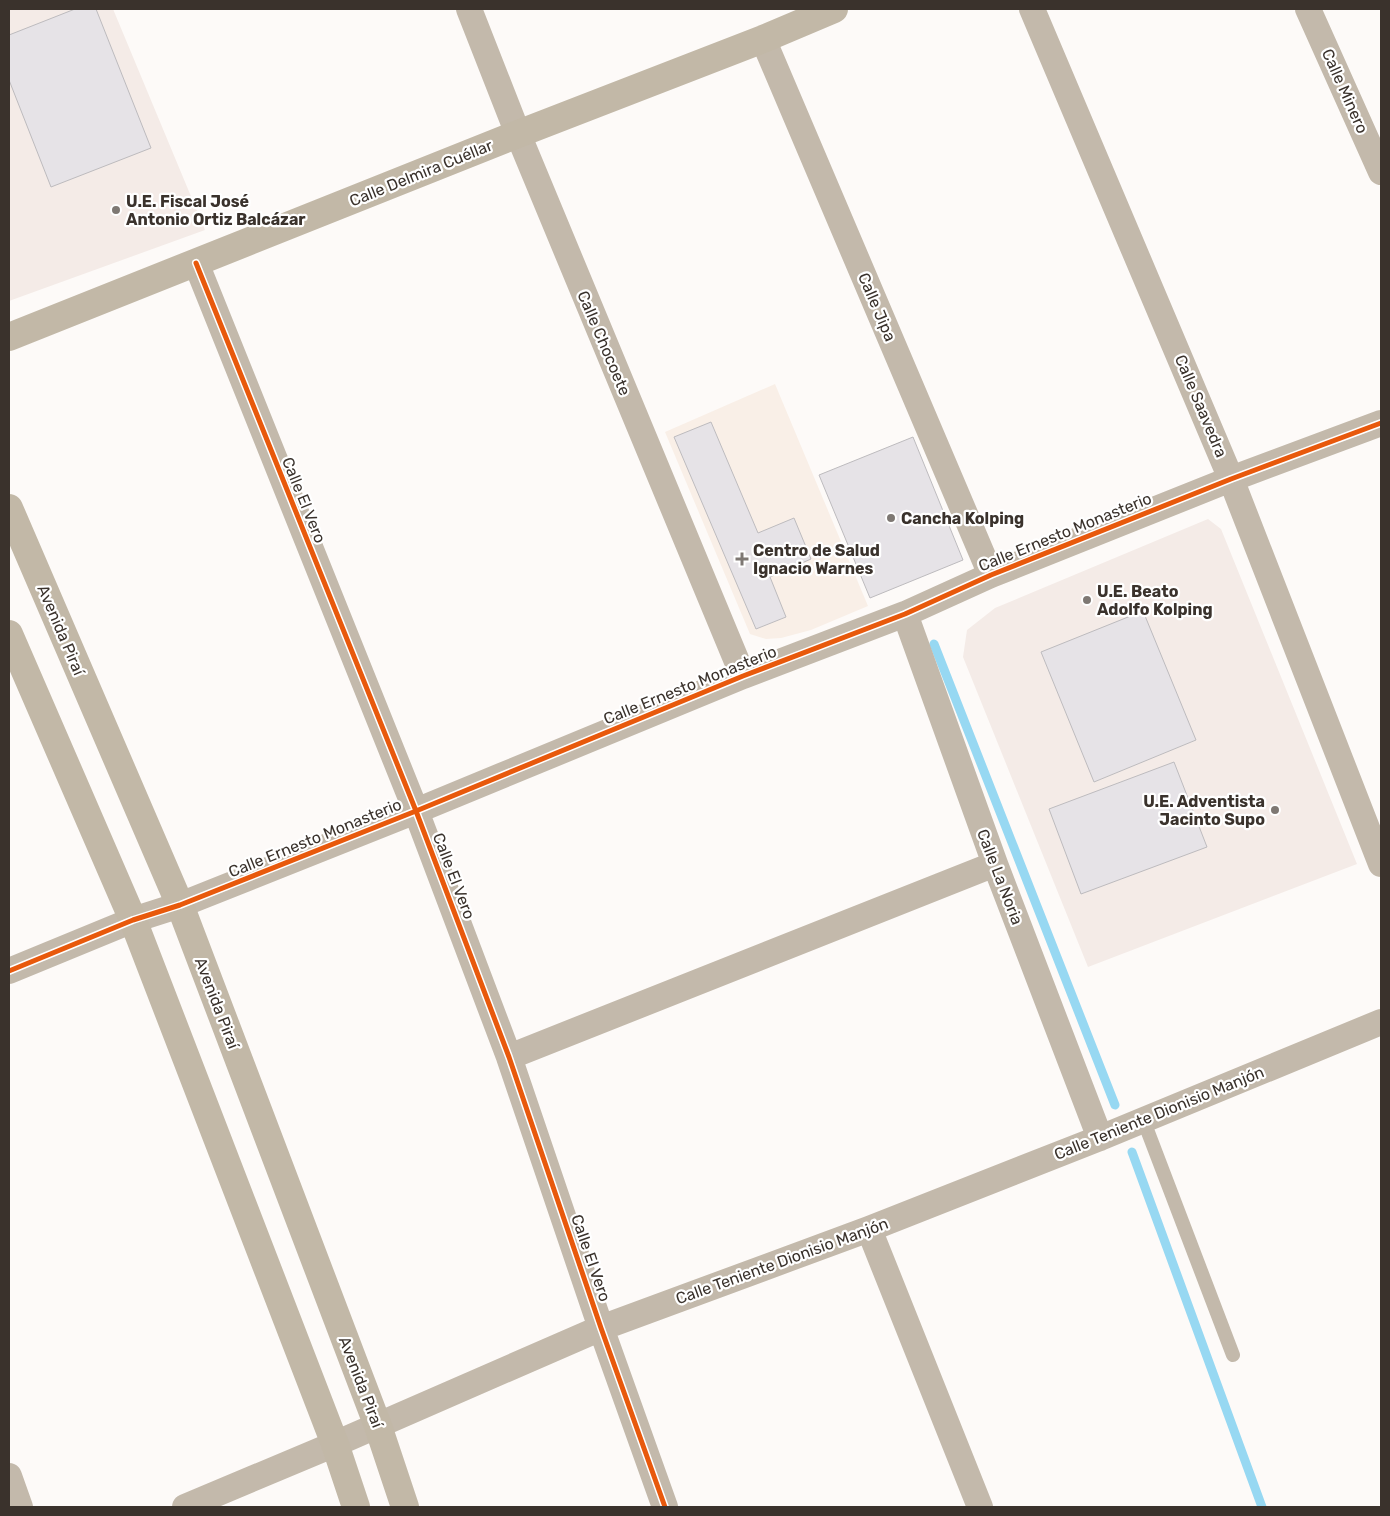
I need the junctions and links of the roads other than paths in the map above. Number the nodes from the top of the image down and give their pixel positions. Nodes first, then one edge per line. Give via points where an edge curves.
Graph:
1 (468, 9) edge
2 (834, 9) edge
3 (1032, 9) edge
4 (1308, 9) edge
5 (763, 39) junction
6 (518, 134) junction
7 (1381, 172) edge
8 (196, 263) junction
9 (9, 338) edge
10 (1381, 423) edge
11 (1231, 479) junction
12 (9, 508) edge
13 (991, 575) junction
14 (905, 614) junction
15 (9, 634) edge
16 (743, 676) junction
17 (416, 811) junction
18 (995, 864) junction
19 (1381, 864) edge
20 (180, 905) junction
21 (133, 920) junction
22 (9, 971) edge
23 (1381, 1022) edge
24 (509, 1057) junction
25 (1143, 1119) junction
26 (1100, 1138) junction
27 (869, 1230) junction
28 (602, 1328) junction
29 (1233, 1355) dead end
30 (378, 1426) junction
31 (335, 1444) junction
32 (9, 1476) edge
33 (20, 1507) edge
34 (185, 1507) edge
35 (356, 1507) edge
36 (405, 1507) edge
37 (664, 1507) edge
38 (980, 1507) edge

1 - 6 street, Calle Chocoete
2 - 5 main road, Calle Delmira Cuéllar
3 - 11 street, Calle Saavedra
4 - 7 street, Calle Minero
5 - 6 main road, Calle Delmira Cuéllar
5 - 13 street, Calle Jipa
6 - 8 main road, Calle Delmira Cuéllar
6 - 16 street, Calle Chocoete
8 - 9 main road, Calle Delmira Cuéllar
8 - 17 street, Calle El Vero
10 - 11 street, Calle Ernesto Monasterio
11 - 13 street, Calle Ernesto Monasterio
11 - 19 street, Calle Saavedra
12 - 20 main road, Avenida Piraí
13 - 14 street, Calle Ernesto Monasterio
14 - 16 street, Calle Ernesto Monasterio
14 - 18 street, Calle La Noria
15 - 21 main road
16 - 17 street, Calle Ernesto Monasterio
17 - 20 street, Calle Ernesto Monasterio
17 - 24 street, Calle El Vero
18 - 24 street
18 - 26 street, Calle La Noria
20 - 21 street, Calle Ernesto Monasterio
20 - 30 main road, Avenida Piraí
21 - 22 street, Calle Ernesto Monasterio
21 - 31 main road
23 - 25 street, Calle Teniente Dionisio Manjón
24 - 28 street, Calle El Vero
25 - 26 street, Calle Teniente Dionisio Manjón
25 - 29 lane
26 - 27 street, Calle Teniente Dionisio Manjón
27 - 28 street, Calle Teniente Dionisio Manjón
27 - 38 street
28 - 30 street, Calle Teniente Dionisio Manjón
28 - 37 street, Calle El Vero
30 - 31 street, Calle Teniente Dionisio Manjón
30 - 36 main road, Avenida Piraí
31 - 34 street, Calle Teniente Dionisio Manjón
31 - 35 main road
32 - 33 street

